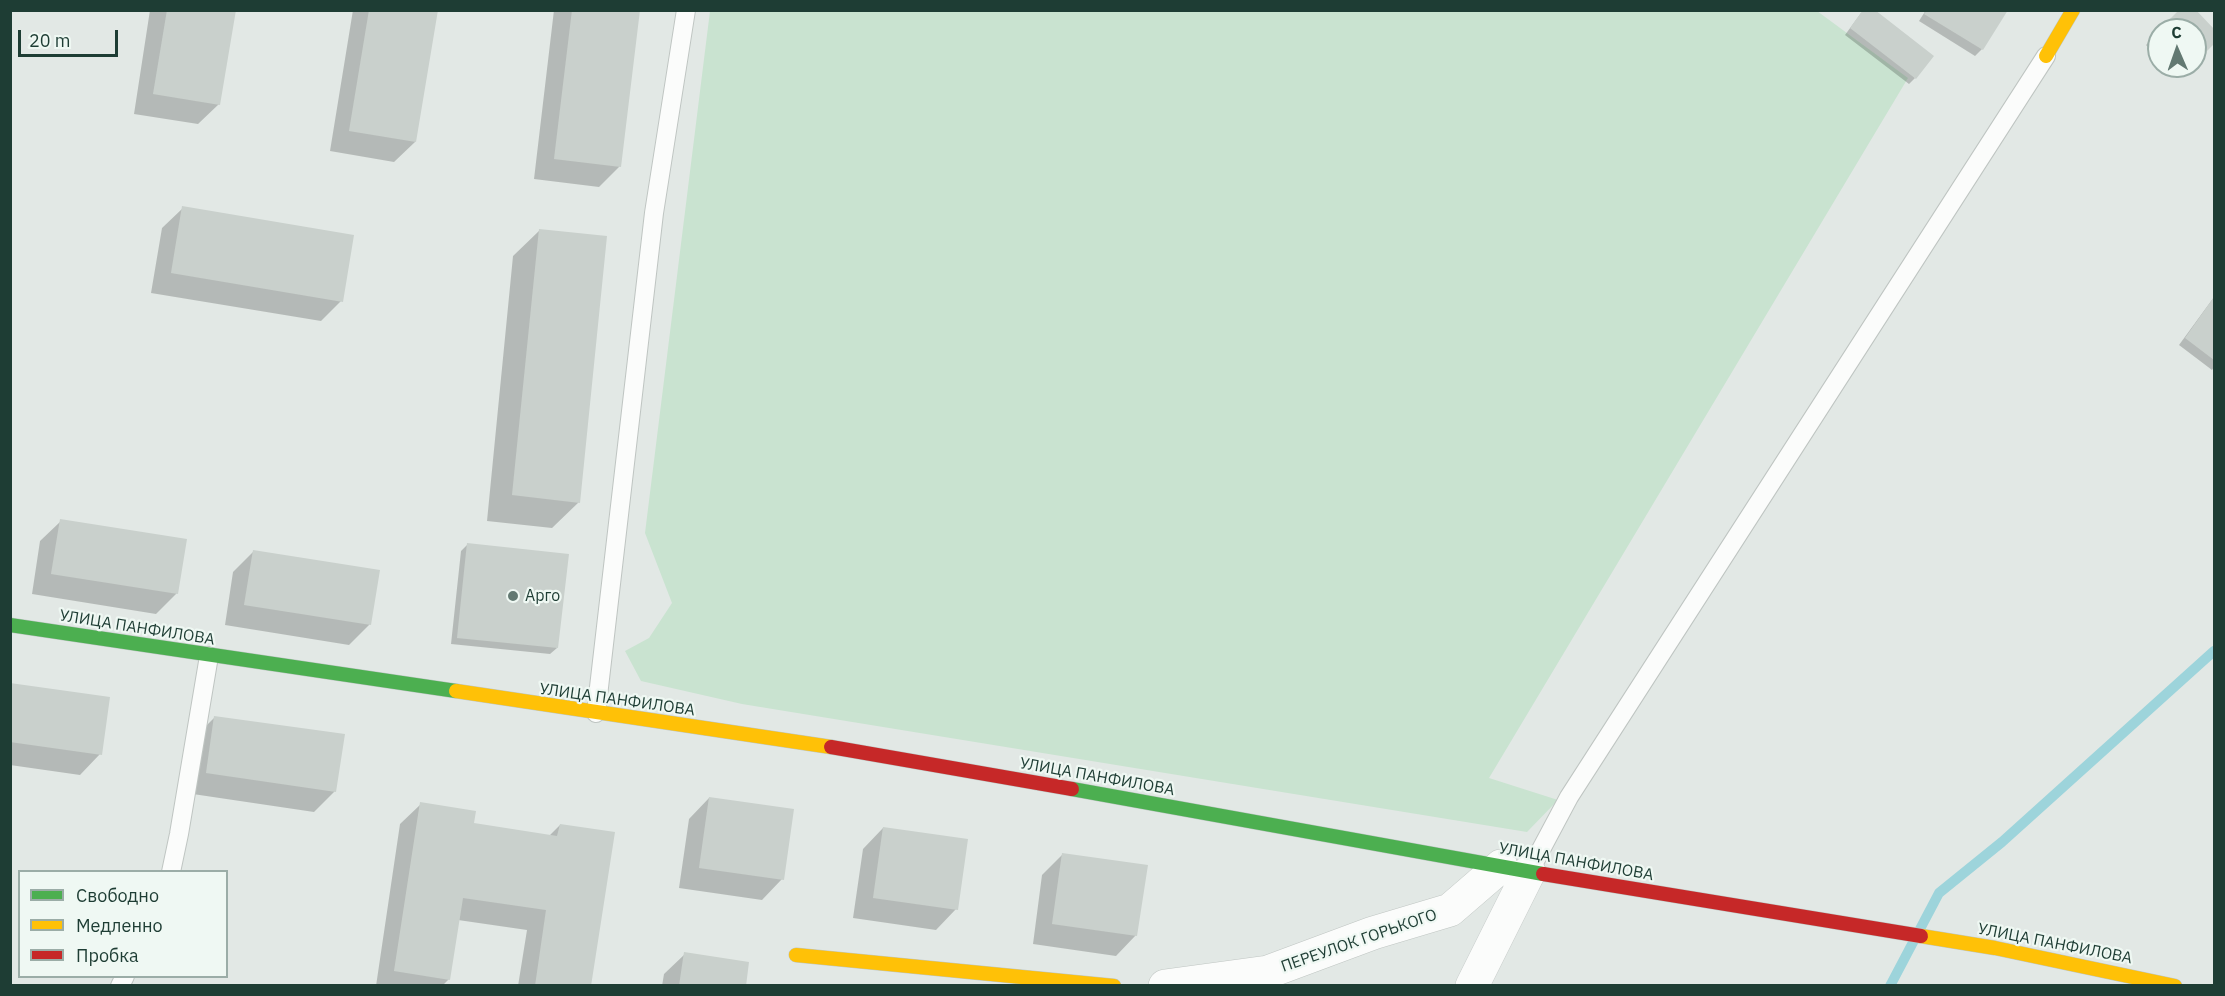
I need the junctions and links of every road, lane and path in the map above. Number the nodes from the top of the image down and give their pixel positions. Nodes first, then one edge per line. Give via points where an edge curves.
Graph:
1 (686, 10) edge
2 (2073, 10) edge
3 (2046, 56) joint
4 (10, 625) edge
5 (209, 656) junction
6 (596, 713) junction
7 (1515, 869) junction
8 (171, 870) edge
9 (796, 955) dead end
10 (1114, 986) edge
11 (1165, 986) edge
12 (1472, 986) edge
13 (2175, 986) edge

1 - 6 lane via 654,213
2 - 3 street
3 - 7 lane via 1569,797
4 - 5 street, УЛИЦА ПАНФИЛОВА
5 - 6 street, УЛИЦА ПАНФИЛОВА
5 - 8 lane
6 - 7 street, УЛИЦА ПАНФИЛОВА via 854,750
7 - 11 street, ПЕРЕУЛОК ГОРЬКОГО via 1450,910 1373,933 1268,972
7 - 12 street via 1496,934
7 - 13 street, УЛИЦА ПАНФИЛОВА via 1995,948
9 - 10 street

